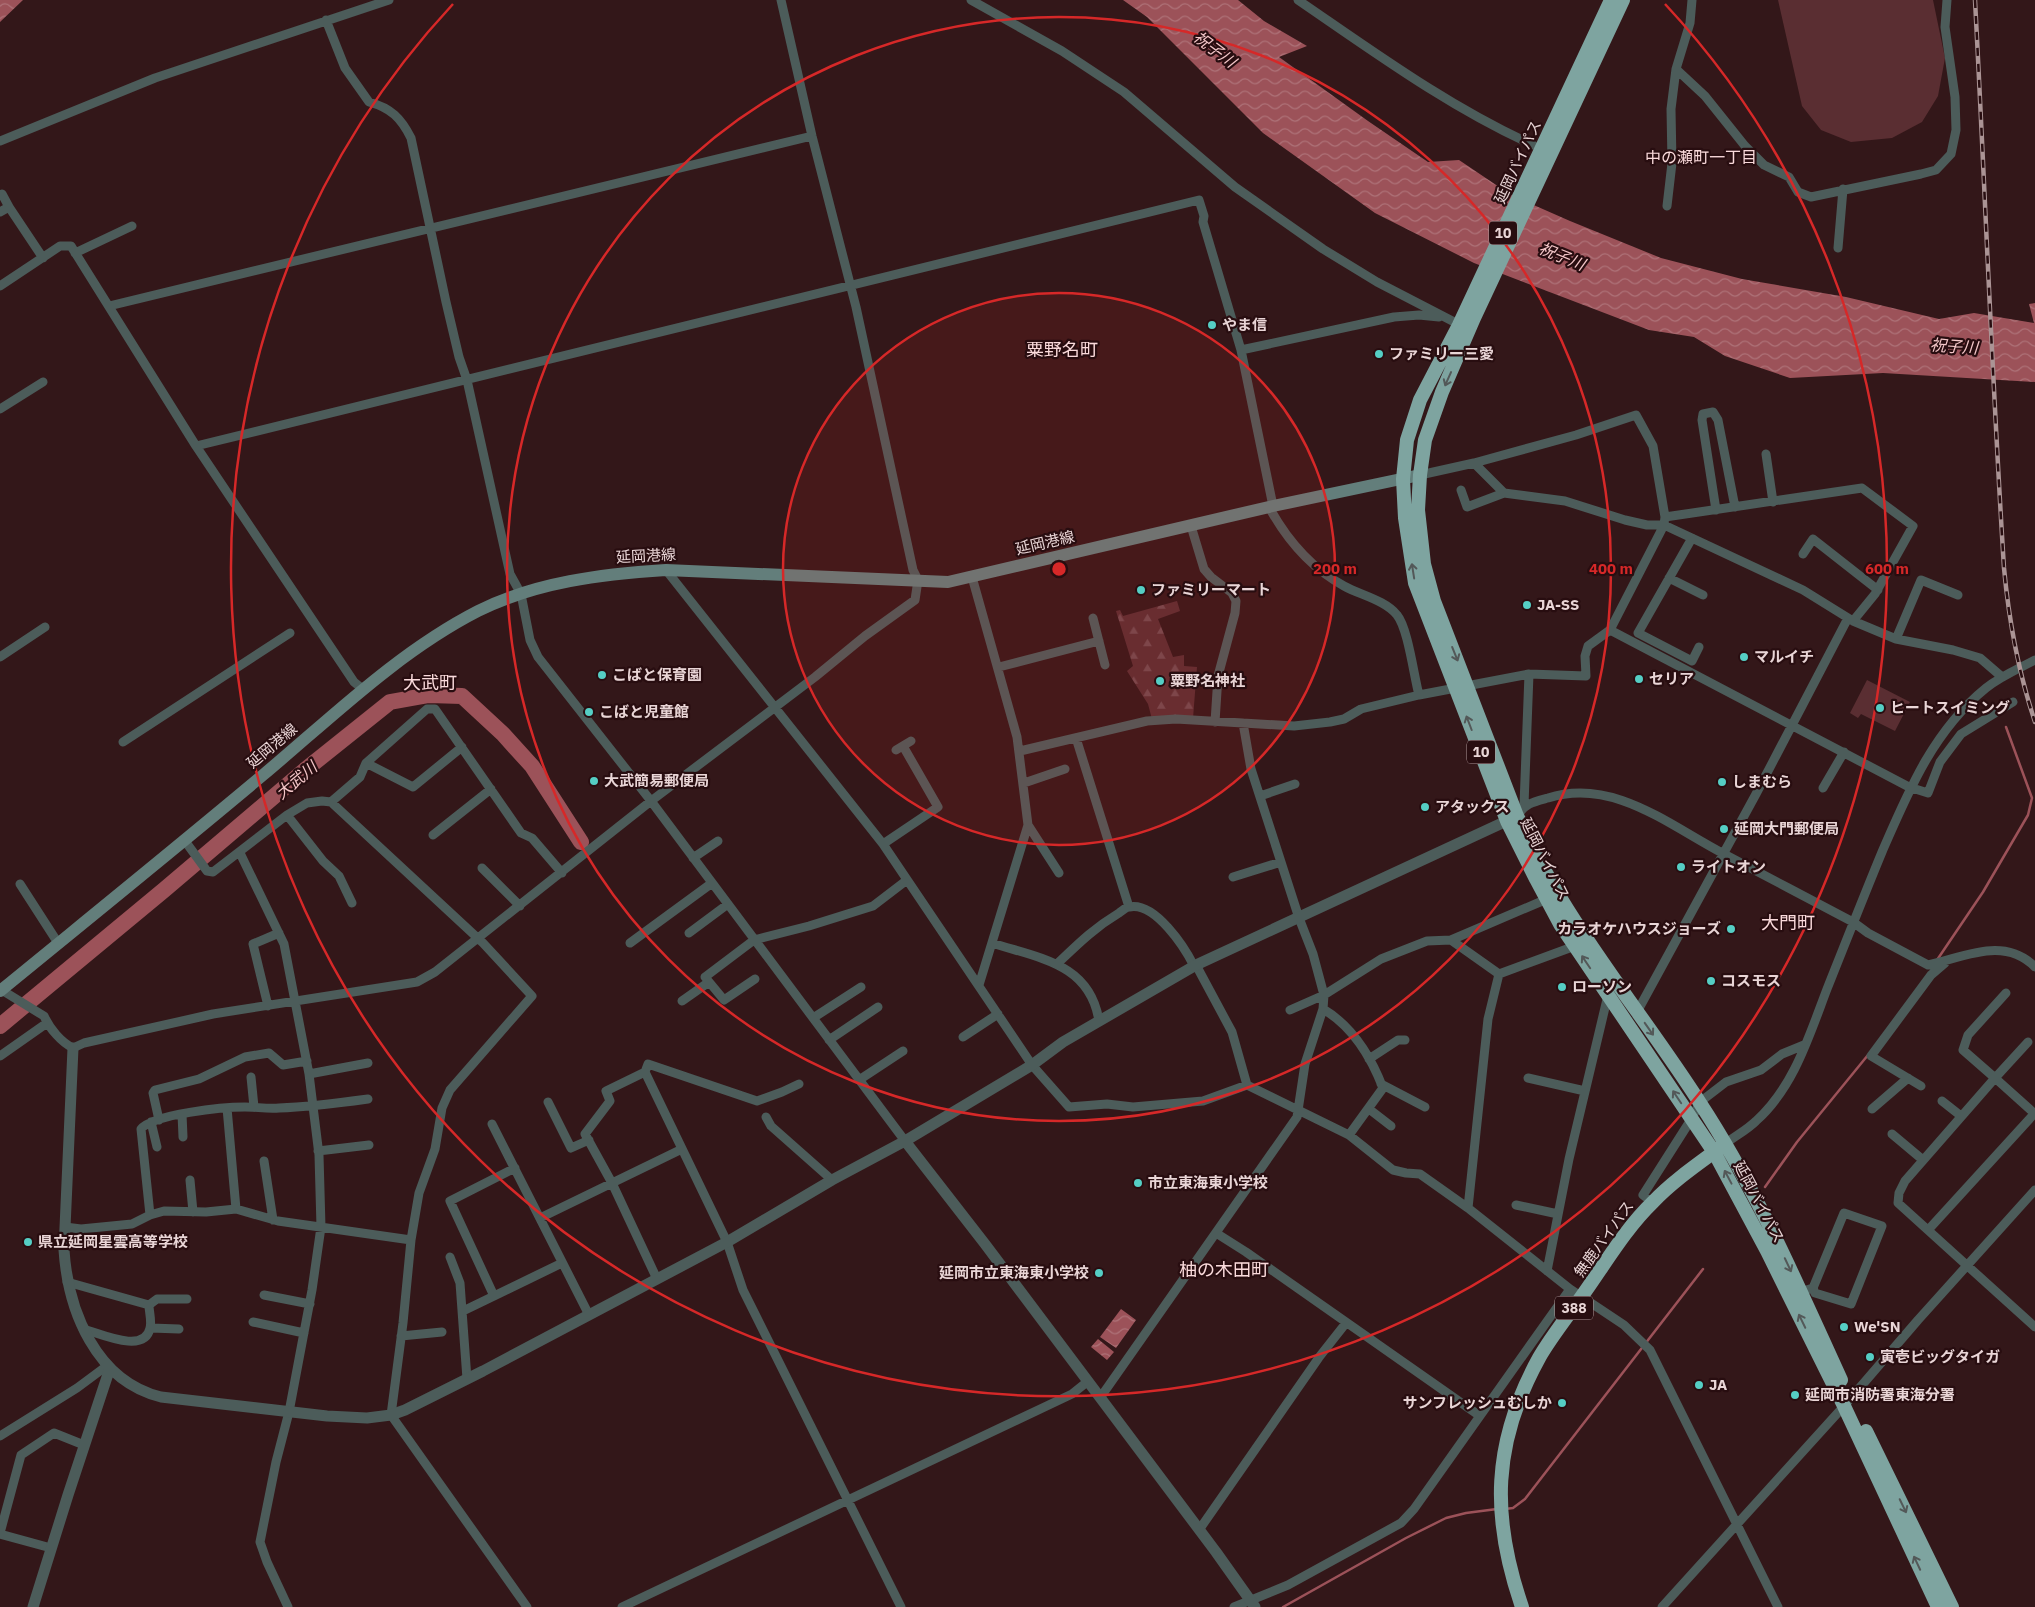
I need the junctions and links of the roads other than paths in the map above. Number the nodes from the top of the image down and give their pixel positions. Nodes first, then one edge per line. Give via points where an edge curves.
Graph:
1 (389, 0) edge
2 (781, 0) edge
3 (971, 0) edge
4 (1298, 0) edge
5 (1611, 0) edge
6 (1623, 0) edge
7 (1692, 0) edge
8 (1947, 0) edge
9 (326, 20) junction
10 (1676, 69) junction
11 (812, 136) junction
12 (0, 141) edge
13 (1542, 151) junction
14 (1843, 189) junction
15 (2, 194) dead end
16 (1667, 206) dead end
17 (9, 207) junction
18 (0, 212) edge
19 (132, 226) dead end
20 (432, 229) junction
21 (1838, 248) dead end
22 (75, 253) junction
23 (43, 258) junction
24 (850, 285) junction
25 (0, 286) edge
26 (109, 306) junction
27 (1446, 318) junction
28 (1467, 322) junction
29 (1241, 350) junction
30 (467, 380) junction
31 (43, 382) dead end
32 (0, 409) edge
33 (196, 446) junction
34 (1766, 454) dead end
35 (1474, 462) junction
36 (1420, 475) junction
37 (1403, 479) junction
38 (1461, 490) dead end
39 (1504, 493) junction
40 (1774, 502) junction
41 (1271, 507) junction
42 (1735, 507) junction
43 (1716, 510) junction
44 (1664, 521) junction
45 (1191, 526) junction
46 (1692, 538) junction
47 (1803, 554) dead end
48 (666, 570) junction
49 (972, 577) junction
50 (1669, 578) junction
51 (918, 580) junction
52 (1878, 590) junction
53 (521, 594) junction
54 (1703, 594) dead end
55 (1958, 595) dead end
56 (1093, 618) dead end
57 (1851, 620) junction
58 (45, 627) dead end
59 (1610, 630) junction
60 (290, 633) dead end
61 (1896, 639) junction
62 (1099, 641) junction
63 (1699, 647) dead end
64 (0, 657) edge
65 (2035, 660) edge
66 (1104, 665) dead end
67 (999, 667) junction
68 (1529, 674) junction
69 (2002, 677) junction
70 (1462, 687) junction
71 (364, 690) junction
72 (1419, 696) junction
73 (2013, 702) dead end
74 (774, 707) junction
75 (1215, 722) junction
76 (1243, 723) junction
77 (1792, 725) junction
78 (1076, 738) junction
79 (123, 742) dead end
80 (903, 746) dead end
81 (462, 747) junction
82 (1020, 751) junction
83 (1844, 752) junction
84 (366, 763) junction
85 (1065, 769) dead end
86 (1024, 783) junction
87 (1296, 784) dead end
88 (1910, 787) junction
89 (1823, 788) dead end
90 (491, 789) junction
91 (1260, 796) junction
92 (330, 802) junction
93 (651, 802) junction
94 (1516, 814) junction
95 (287, 815) junction
96 (1028, 825) junction
97 (433, 835) dead end
98 (184, 841) junction
99 (718, 841) dead end
100 (883, 844) junction
101 (240, 853) junction
102 (1724, 854) junction
103 (693, 858) junction
104 (1281, 862) junction
105 (482, 868) dead end
106 (562, 873) junction
107 (1059, 874) dead end
108 (1233, 877) dead end
109 (907, 880) junction
110 (712, 883) junction
111 (20, 884) dead end
112 (1547, 899) junction
113 (352, 903) dead end
114 (728, 904) junction
115 (520, 906) junction
116 (1129, 907) junction
117 (1299, 918) junction
118 (1853, 922) junction
119 (280, 933) junction
120 (688, 933) dead end
121 (478, 939) junction
122 (754, 940) junction
123 (1451, 940) junction
124 (58, 943) junction
125 (630, 943) dead end
126 (992, 943) junction
127 (1575, 946) junction
128 (1946, 961) junction
129 (1057, 964) junction
130 (1195, 966) junction
131 (2035, 967) edge
132 (1499, 974) junction
133 (755, 979) dead end
134 (709, 982) junction
135 (979, 985) junction
136 (861, 987) dead end
137 (2, 991) edge
138 (2006, 993) dead end
139 (1608, 995) junction
140 (1324, 996) junction
141 (296, 1002) junction
142 (682, 1002) dead end
143 (268, 1006) junction
144 (878, 1007) dead end
145 (1323, 1009) junction
146 (1290, 1010) dead end
147 (1637, 1012) junction
148 (998, 1014) junction
149 (813, 1018) junction
150 (46, 1020) junction
151 (1099, 1021) junction
152 (963, 1037) dead end
153 (830, 1040) junction
154 (1405, 1040) dead end
155 (2028, 1042) dead end
156 (1804, 1045) junction
157 (73, 1048) junction
158 (903, 1051) dead end
159 (0, 1056) edge
160 (1369, 1059) junction
161 (307, 1061) junction
162 (368, 1063) dead end
163 (1032, 1065) junction
164 (645, 1072) junction
165 (309, 1074) junction
166 (251, 1077) dead end
167 (1528, 1078) dead end
168 (1908, 1078) junction
169 (1995, 1078) junction
170 (859, 1080) junction
171 (799, 1084) dead end
172 (1247, 1084) junction
173 (1381, 1084) junction
174 (1922, 1086) dead end
175 (1585, 1091) junction
176 (368, 1100) dead end
177 (1942, 1101) dead end
178 (548, 1102) dead end
179 (1700, 1102) junction
180 (314, 1106) junction
181 (254, 1107) junction
182 (227, 1108) junction
183 (1425, 1108) dead end
184 (1369, 1109) junction
185 (1872, 1109) dead end
186 (1298, 1111) junction
187 (182, 1114) junction
188 (2035, 1114) edge
189 (766, 1116) dead end
190 (1961, 1116) junction
191 (1692, 1118) junction
192 (155, 1121) junction
193 (492, 1124) dead end
194 (1391, 1126) dead end
195 (1892, 1134) dead end
196 (1349, 1135) junction
197 (183, 1138) dead end
198 (589, 1140) junction
199 (905, 1141) junction
200 (369, 1145) dead end
201 (157, 1147) dead end
202 (1720, 1148) junction
203 (682, 1149) junction
204 (318, 1151) junction
205 (1923, 1160) junction
206 (264, 1161) dead end
207 (514, 1168) junction
208 (190, 1180) dead end
209 (832, 1180) junction
210 (612, 1183) junction
211 (2035, 1190) edge
212 (1652, 1202) junction
213 (1516, 1205) dead end
214 (1468, 1208) junction
215 (236, 1210) junction
216 (193, 1212) junction
217 (1558, 1214) junction
218 (150, 1215) junction
219 (540, 1218) junction
220 (273, 1220) junction
221 (65, 1227) junction
222 (321, 1227) junction
223 (1929, 1229) junction
224 (1216, 1233) junction
225 (411, 1240) junction
226 (727, 1242) junction
227 (450, 1257) dead end
228 (562, 1262) junction
229 (1968, 1265) junction
230 (1547, 1271) junction
231 (657, 1279) junction
232 (67, 1282) junction
233 (1807, 1290) junction
234 (1576, 1293) junction
235 (264, 1295) dead end
236 (494, 1296) junction
237 (187, 1299) dead end
238 (310, 1304) junction
239 (149, 1305) junction
240 (463, 1312) junction
241 (588, 1315) junction
242 (252, 1322) dead end
243 (1346, 1323) junction
244 (150, 1328) junction
245 (2035, 1328) edge
246 (83, 1329) junction
247 (179, 1329) dead end
248 (442, 1332) dead end
249 (304, 1333) junction
250 (402, 1336) junction
251 (109, 1367) junction
252 (467, 1379) junction
253 (1088, 1382) junction
254 (1100, 1398) junction
255 (1847, 1402) junction
256 (289, 1412) junction
257 (391, 1415) junction
258 (1480, 1416) junction
259 (0, 1436) edge
260 (84, 1445) junction
261 (848, 1499) junction
262 (1737, 1524) junction
263 (1199, 1530) junction
264 (0, 1533) edge
265 (51, 1548) junction
266 (1253, 1603) edge
267 (33, 1607) edge
268 (288, 1607) edge
269 (527, 1607) edge
270 (622, 1607) edge
271 (901, 1607) edge
272 (1234, 1607) edge
273 (1522, 1607) edge
274 (1662, 1607) edge
275 (1778, 1607) edge
276 (1938, 1607) edge
277 (1952, 1607) edge

1 - 9 street
2 - 11 street
3 - 27 street via 1062,51 1124,92 1235,187 1323,249
4 - 13 street via 1441,96
5 - 13 highway, 延岡バイパス / 10
6 - 13 highway, 延岡バイパス / 10
7 - 10 street via 1690,23
8 - 14 street via 1945,27 1956,130 1951,154 1936,170
9 - 12 street via 155,78
9 - 20 street via 345,68 369,102 382,106 404,122 411,138
10 - 14 street via 1705,96 1745,146 1764,165 1789,177 1798,192 1811,197
10 - 16 street via 1670,109 1672,163
11 - 20 street
11 - 24 street
13 - 28 highway, 延岡バイパス / 10
14 - 21 street
15 - 17 street
17 - 18 street
17 - 23 street
19 - 22 street
20 - 26 street
20 - 30 street via 448,311
22 - 23 street via 71,246 60,246
22 - 26 street
23 - 25 street
24 - 29 street via 1199,200
24 - 30 street
24 - 51 street via 913,570
26 - 33 street
27 - 28 street
27 - 29 street via 1419,315 1394,318
28 -> 36 highway, 延岡バイパス / 10 via 1426,440
28 - 37 highway, 延岡バイパス / 10 via 1420,400 1407,440
29 - 41 street
30 - 33 street
30 - 53 street via 510,574
31 - 32 street
33 - 71 street via 354,682
34 - 40 street
35 - 36 street
35 - 39 street
35 - 44 street via 1636,415 1653,446
36 - 37 main road, 延岡港線
36 -> 70 highway, 延岡バイパス / 10 via 1418,510 1424,564
37 - 41 main road, 延岡港線
70 -> 37 highway, 延岡バイパス / 10 via 1415,583 1404,518
38 - 39 street via 1467,507
39 - 44 street via 1565,500 1647,525
40 - 42 street
40 - 52 street via 1862,488 1913,526
41 - 45 main road, 延岡港線
41 - 72 street via 1277,522 1310,564 1398,616
42 - 43 street
42 - 43 street via 1718,420 1713,412 1703,414 1702,420
43 - 44 street
44 - 46 street
44 - 59 street
45 - 49 main road, 延岡港線
45 - 75 street via 1204,570 1232,593 1236,601 1218,676
46 - 50 street
46 - 57 street via 1803,590
47 - 52 street via 1813,539
48 - 51 main road, 延岡港線
48 - 53 main road, 延岡港線 via 573,579
48 - 74 street
49 - 51 main road, 延岡港線 via 948,582
49 - 67 street
50 - 54 street
50 - 63 street via 1638,633 1692,661
51 - 74 street via 914,600
52 - 57 street
53 - 71 main road, 延岡港線 via 479,610 442,632 416,648
53 - 93 street via 530,640 538,657
55 - 61 street via 1921,580
56 - 62 street
57 - 61 street
57 - 77 street
58 - 64 street
59 - 68 street via 1588,646 1586,676
59 - 77 street
60 - 79 street
61 - 69 street via 1980,658
62 - 66 street
62 - 67 street
65 - 69 street
67 - 82 street
68 - 70 street
68 - 94 street
69 - 88 street via 1963,709 1938,738
70 - 72 street
70 - 94 highway, 延岡バイパス / 10
71 - 98 main road, 延岡港線
72 - 76 street via 1360,710 1330,722 1294,726
73 - 88 street via 1961,734 1940,762 1928,793
74 - 93 street
74 - 100 street
75 - 76 street
75 - 78 street via 1176,719 1147,722
76 - 91 street via 1251,769
77 - 83 street
77 - 102 street
78 - 82 street
78 - 116 street
80 - 100 street via 938,807
81 - 84 street via 413,787
81 - 84 street via 435,708 427,709
81 - 90 street
82 - 86 street
83 - 88 street
83 - 89 street
84 - 92 street via 360,777
85 - 86 street
86 - 96 street
87 - 91 street
88 - 118 street
90 - 97 street
90 - 106 street via 521,833 532,838
91 - 104 street
92 - 95 street via 307,803
92 - 121 street
93 - 103 street
93 - 106 street
94 - 102 street via 1559,794 1586,792 1633,803
94 - 112 highway, 延岡バイパス / 10
94 - 117 street
94 - 147 highway, 延岡バイパス / 10 via 1562,900
95 - 101 street
95 - 113 street via 339,876
96 - 107 street
96 - 126 street
98 - 101 street via 207,871 213,872
98 - 124 main road, 延岡港線
99 - 103 street
100 - 109 street
101 - 119 street
102 - 118 street
102 - 147 street
103 - 110 street
104 - 108 street
104 - 117 street
105 - 115 street
106 - 115 street
109 - 122 street via 873,906
109 - 135 street
110 - 114 street
110 - 125 street
111 - 124 street
112 - 123 street
112 - 127 highway, 延岡バイパス / 10
114 - 120 street
114 - 122 street
115 - 121 street
116 - 129 street via 1088,934
116 - 130 street via 1156,916 1180,941
117 - 130 street
117 - 140 street
118 - 128 street via 1928,965
118 - 156 street
119 - 141 street
119 - 143 street via 253,944
121 - 141 street via 417,982
121 - 225 street via 532,996 450,1090 442,1108 435,1149 419,1193
122 - 134 street via 705,977
122 - 149 street
123 - 132 street
123 - 140 street via 1427,940 1381,958
124 - 137 main road, 延岡港線
126 - 129 street
126 - 135 street
127 - 132 street
139 -> 127 highway, 延岡バイパス / 10
128 - 131 street via 1989,950 2004,951 2015,953
128 - 168 street via 1931,975 1871,1056
129 - 151 street via 1082,982 1093,1000
130 - 151 street
130 - 172 street via 1232,1032
132 - 214 street via 1488,1019
133 - 134 street via 724,1000
134 - 142 street
135 - 148 street
136 - 149 street
137 - 150 street
138 - 169 street via 1968,1035 1963,1050
139 - 175 street
191 -> 139 highway, 延岡バイパス / 10
140 - 145 street
140 - 146 street
141 - 143 street
141 - 161 street
143 - 157 street via 213,1014
144 - 153 street
145 - 160 street via 1349,1031
145 - 186 street via 1305,1064
147 -> 179 highway, 延岡バイパス / 10
148 - 152 street
148 - 163 street
149 - 153 street
150 - 157 street
150 - 159 street
151 - 163 street
153 - 170 street
154 - 160 street via 1398,1040
155 - 169 street
156 - 179 street via 1782,1054 1761,1070 1726,1082
156 - 202 street via 1793,1073 1777,1097 1756,1121
157 - 221 street
158 - 170 street
160 - 173 street
161 - 165 street
161 - 192 street via 283,1065 269,1053 245,1057 199,1079 155,1090
162 - 165 street
163 - 172 street via 1069,1107 1203,1101
163 - 199 street
164 - 171 street via 648,1064 757,1101
164 - 198 street via 606,1091 610,1101 586,1134
164 - 203 street
165 - 180 street
166 - 181 street
167 - 175 street
168 - 174 street
168 - 185 street
169 - 188 street
169 - 190 street
170 - 199 street
172 - 186 street
173 - 183 street
173 - 184 street via 1383,1088
175 - 217 street
176 - 180 street
177 - 190 street
178 - 198 street via 571,1148
179 - 191 street
179 - 202 highway, 延岡バイパス / 10
180 - 181 street
180 - 204 street
181 - 182 street
182 - 187 street
182 - 215 street
184 - 194 street
184 - 196 street
186 - 196 street
186 - 224 street via 1297,1117
187 - 192 street
187 - 197 street
188 - 223 street
189 - 209 street via 771,1126
190 - 205 street
191 - 202 highway, 延岡バイパス / 10
191 - 212 street via 1644,1195
192 - 201 street
192 - 218 street via 141,1129
193 - 207 street
195 - 205 street
196 - 214 street via 1393,1170 1420,1174
198 - 210 street
199 - 209 street
199 - 253 street
200 - 204 street
202 - 212 highway, 無鹿バイパス / 388
202 -> 233 highway, 延岡バイパス / 10 via 1768,1221
255 -> 202 highway, 延岡バイパス / 10 via 1767,1251
203 - 210 street
203 - 226 street
204 - 222 street
205 - 223 street via 1904,1181 1898,1203
206 - 220 street
207 - 219 street
207 - 236 street via 450,1201
208 - 216 street
209 - 226 street
210 - 219 street
210 - 231 street
211 - 229 street
212 - 234 highway, 無鹿バイパス / 388
213 - 217 street
214 - 230 street
215 - 216 street
215 - 220 street
216 - 218 street via 164,1211
217 - 230 street
218 - 221 street via 132,1224 81,1229
219 - 228 street
220 - 222 street
221 - 232 street
222 - 225 street
222 - 238 street
223 - 229 street
224 - 243 street
224 - 254 street
225 - 250 street
226 - 231 street
226 - 261 street via 743,1290
227 - 240 street via 460,1283
228 - 236 street
228 - 241 street
229 - 245 street
229 - 255 street
230 - 234 street
231 - 241 street
232 - 239 street
232 - 246 street
233 - 233 street via 1851,1304 1882,1226 1844,1213
233 - 255 highway, 延岡バイパス / 10
234 - 258 street
234 - 262 street via 1624,1325 1648,1348
234 - 273 highway, 無鹿バイパス / 388 via 1539,1358 1512,1418 1502,1468 1501,1521 1506,1554
235 - 238 street
236 - 240 street
237 - 239 street via 157,1299
238 - 249 street
239 - 244 street
240 - 252 street
241 - 252 street
242 - 249 street
243 - 258 street
243 - 263 street
244 - 246 street via 143,1340 129,1342
244 - 247 street
246 - 251 street
248 - 250 street
249 - 256 street
250 - 257 street
251 - 256 street via 130,1386 147,1394
251 - 259 street
251 - 260 street
252 - 257 street
253 - 254 street
253 - 261 street via 1072,1394
254 - 263 street
255 - 262 street
276 -> 255 highway, 延岡バイパス / 10
255 -> 277 highway, 延岡バイパス / 10
256 - 257 street via 367,1418
256 - 268 street via 260,1542
257 - 269 street
258 - 266 street via 1414,1509 1400,1523
260 - 264 street via 54,1434 20,1455
260 - 265 street
261 - 270 street
261 - 271 street
262 - 274 street
262 - 275 street
263 - 266 street
264 - 265 street
265 - 267 street
266 - 272 street

